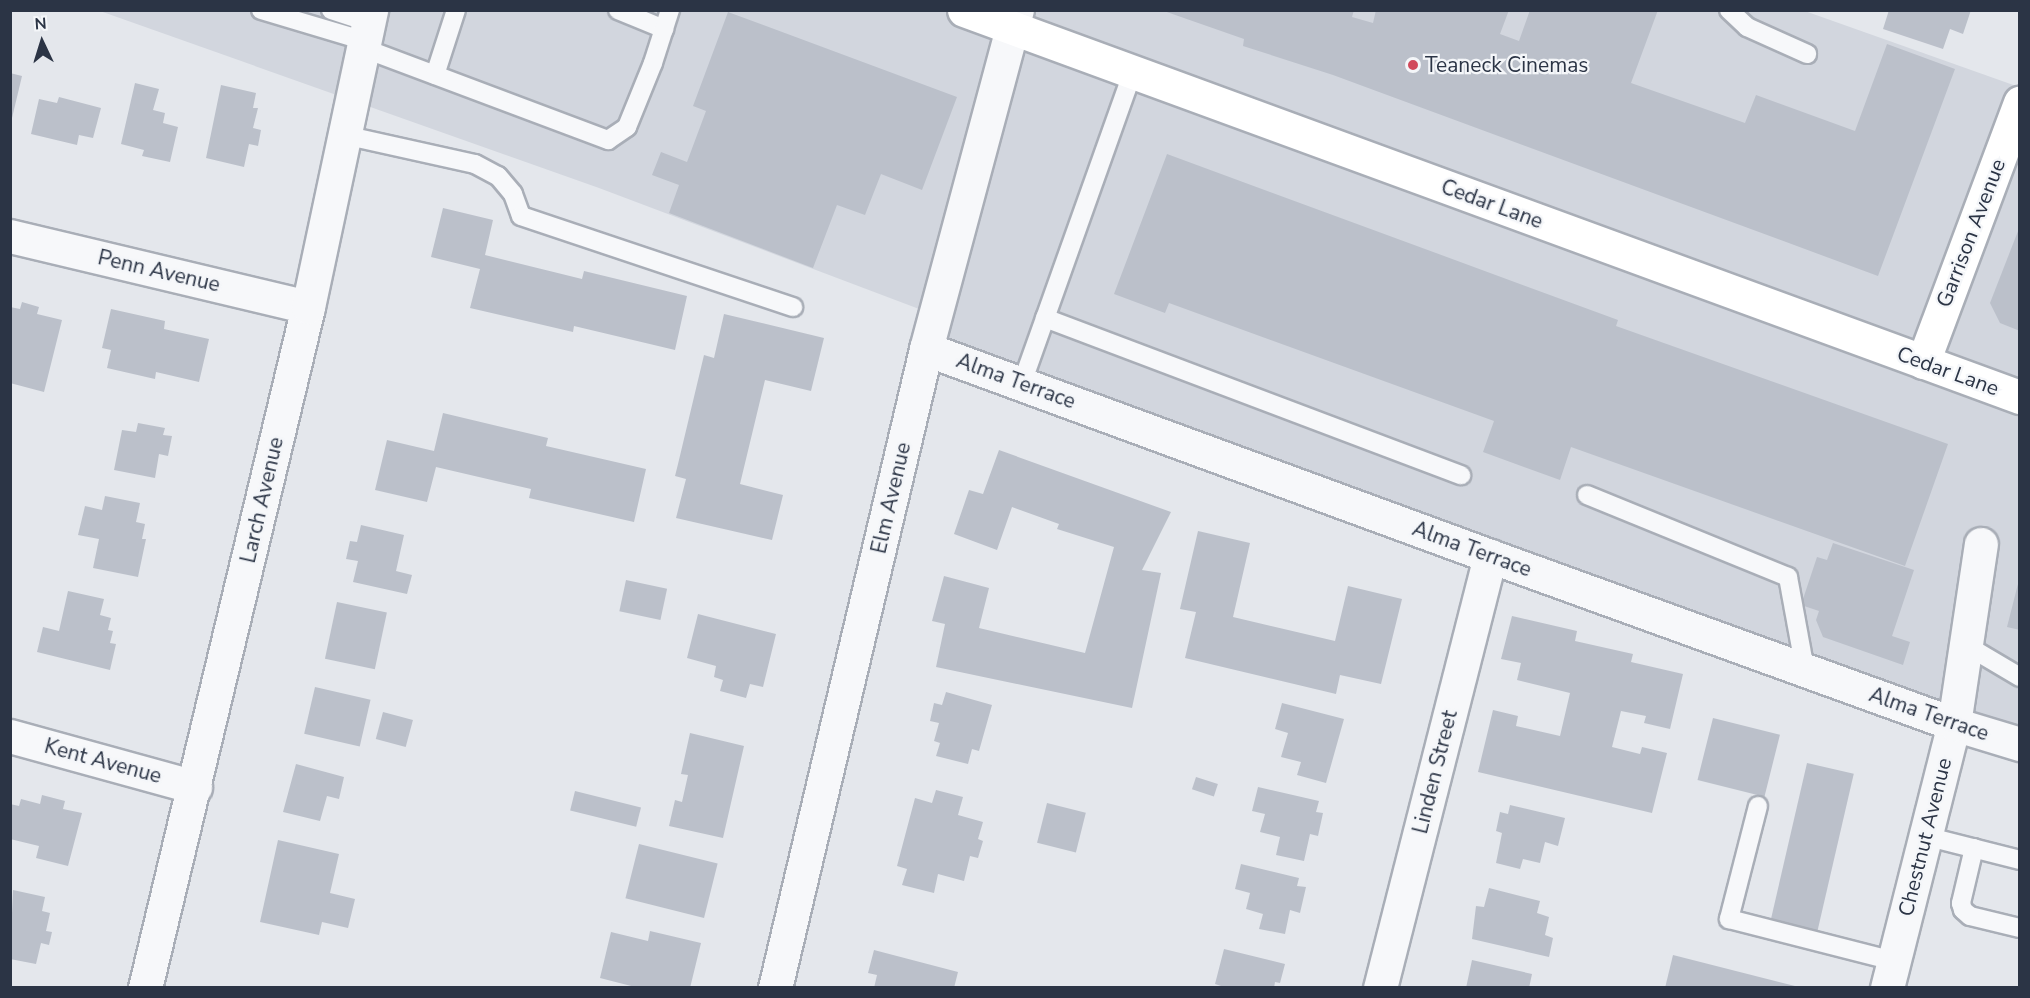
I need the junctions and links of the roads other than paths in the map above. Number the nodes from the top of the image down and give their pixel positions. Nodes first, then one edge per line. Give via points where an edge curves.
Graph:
1 (261, 10) edge
2 (331, 10) edge
3 (456, 10) edge
4 (618, 10) edge
5 (670, 10) edge
6 (964, 10) edge
7 (1729, 10) edge
8 (1014, 19) edge
9 (664, 28) junction
10 (367, 30) edge
11 (1807, 54) dead end
12 (1132, 72) junction
13 (435, 75) junction
14 (2019, 104) edge
15 (344, 135) junction
16 (10, 236) edge
17 (308, 307) junction
18 (793, 307) dead end
19 (1045, 318) junction
20 (926, 349) junction
21 (1923, 362) junction
22 (1022, 384) junction
23 (2019, 397) edge
24 (1461, 475) dead end
25 (1587, 495) dead end
26 (1981, 544) dead end
27 (1490, 556) junction
28 (1966, 645) junction
29 (1804, 670) junction
30 (2019, 677) edge
31 (1954, 724) junction
32 (10, 736) edge
33 (2019, 744) edge
34 (195, 787) junction
35 (1758, 806) dead end
36 (1925, 836) junction
37 (1974, 848) junction
38 (2019, 860) edge
39 (2019, 928) edge
40 (1890, 974) edge
41 (146, 987) edge
42 (775, 987) edge
43 (1380, 987) edge

1 - 10 lane
2 - 10 lane
3 - 13 lane
4 - 9 lane
5 - 9 lane
6 - 8 main road, Cedar Lane
7 - 11 lane via 1747,27
8 - 12 main road, Cedar Lane
8 - 20 street, Elm Avenue
9 - 13 lane via 627,127 608,140
10 - 13 lane
10 - 15 street, Larch Avenue
12 - 19 lane
12 - 21 main road, Cedar Lane
14 - 21 main road, Garrison Avenue
15 - 17 street, Larch Avenue
15 - 18 lane via 475,164 498,176 513,194 521,216
16 - 17 street, Penn Avenue
17 - 34 street, Larch Avenue
19 - 22 lane
19 - 24 lane
20 - 22 street, Alma Terrace
20 - 42 street, Elm Avenue
21 - 23 main road, Cedar Lane
22 - 27 street, Alma Terrace
25 - 29 lane via 1788,577
26 - 28 street, Chestnut Avenue
27 - 29 street, Alma Terrace
27 - 43 street, Linden Street
28 - 30 lane
28 - 31 street, Chestnut Avenue
29 - 31 street, Alma Terrace
31 - 33 street, Alma Terrace
31 - 36 street, Chestnut Avenue
32 - 34 street, Kent Avenue
34 - 41 street, Larch Avenue
35 - 40 lane via 1729,919
36 - 37 lane
36 - 40 street, Chestnut Avenue
37 - 38 lane
37 - 39 lane via 1961,903 1963,909 1970,916

